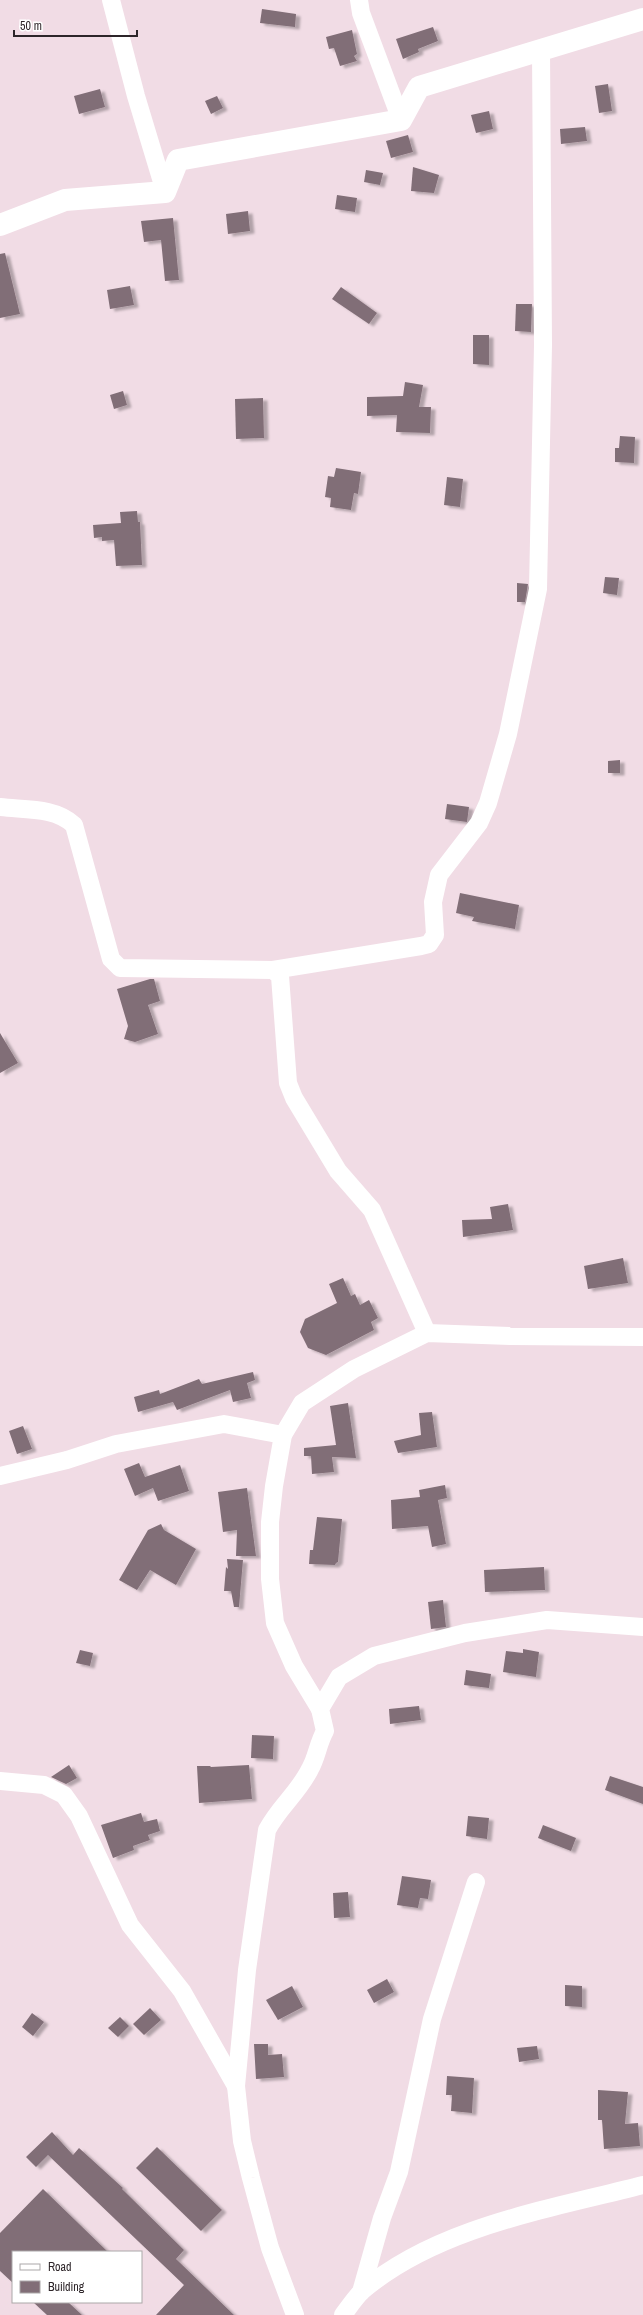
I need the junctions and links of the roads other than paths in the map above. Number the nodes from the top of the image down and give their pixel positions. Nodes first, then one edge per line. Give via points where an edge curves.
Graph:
1 (111, 0) edge
2 (359, 0) edge
3 (643, 19) edge
4 (541, 50) junction
5 (401, 120) junction
6 (164, 192) junction
7 (0, 225) edge
8 (0, 807) edge
9 (273, 970) junction
10 (427, 1332) junction
11 (643, 1337) edge
12 (283, 1435) junction
13 (0, 1476) edge
14 (643, 1627) edge
15 (320, 1709) junction
16 (0, 1781) edge
17 (476, 1882) dead end
18 (236, 2086) junction
19 (643, 2184) edge
20 (361, 2292) junction
21 (295, 2315) edge
22 (343, 2315) edge

1 - 6 street
2 - 5 street via 361,13
3 - 4 street
4 - 5 street via 419,86
4 - 9 street via 543,345 538,589 508,734 488,803 479,823 439,875 433,902 435,935 429,944
5 - 6 street via 178,160
6 - 7 street via 65,200
8 - 9 street via 51,812 66,817 74,825 111,959 120,968
9 - 10 street via 280,976 288,1083 294,1098 338,1171 372,1210
10 - 11 street via 510,1336
10 - 12 street via 354,1369 302,1403
12 - 13 street via 224,1424 116,1444 67,1460
12 - 15 street via 270,1522 270,1579 275,1623 294,1666
14 - 15 street via 547,1620 465,1633 374,1656 339,1677
15 - 18 street via 325,1731 311,1768 298,1790 276,1814 267,1830 246,1970
16 - 18 street via 44,1785 64,1795 79,1816 130,1925 182,1991
17 - 20 street via 432,2019 399,2172 382,2218
18 - 21 street via 242,2141 251,2178 270,2248
19 - 20 street via 497,2223 420,2251
20 - 22 street

